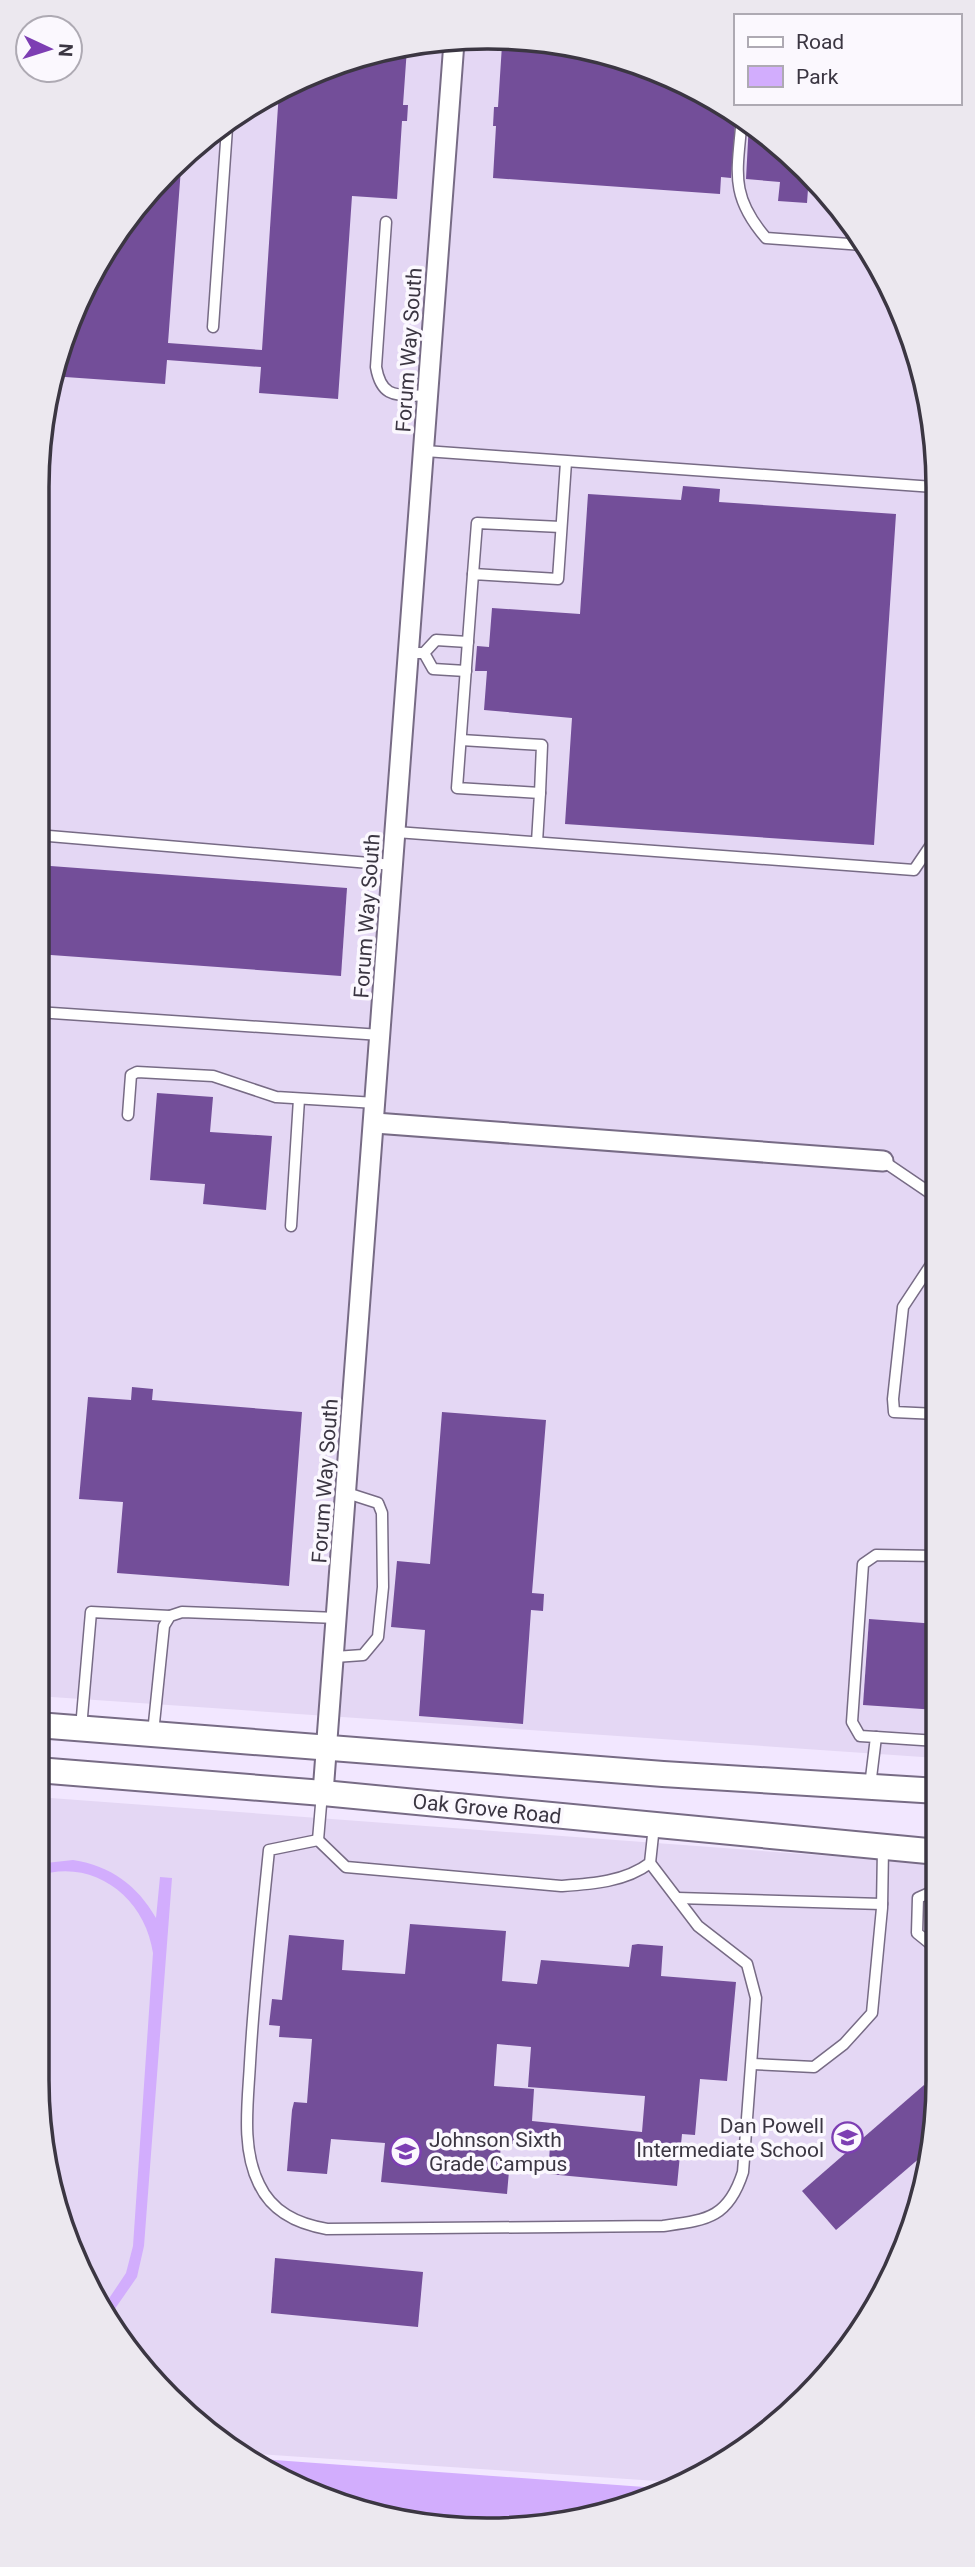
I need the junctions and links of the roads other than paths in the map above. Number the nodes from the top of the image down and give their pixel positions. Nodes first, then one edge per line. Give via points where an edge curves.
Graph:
1 (453, 51) edge
2 (741, 130) edge
3 (226, 136) edge
4 (386, 222) dead end
5 (851, 243) edge
6 (213, 327) dead end
7 (429, 396) junction
8 (425, 452) junction
9 (566, 461) junction
10 (926, 486) edge
11 (561, 527) junction
12 (472, 574) junction
13 (468, 642) junction
14 (417, 653) junction
15 (466, 671) junction
16 (461, 740) junction
17 (540, 793) junction
18 (396, 832) junction
19 (49, 836) edge
20 (537, 842) junction
21 (926, 852) edge
22 (394, 865) junction
23 (49, 1013) edge
24 (381, 1035) junction
25 (299, 1099) junction
26 (376, 1103) junction
27 (128, 1115) dead end
28 (375, 1123) junction
29 (883, 1161) joint
30 (926, 1190) edge
31 (291, 1226) dead end
32 (926, 1272) edge
33 (926, 1413) edge
34 (347, 1493) junction
35 (926, 1556) edge
36 (170, 1616) junction
37 (338, 1618) junction
38 (335, 1657) junction
39 (49, 1726) edge
40 (81, 1728) junction
41 (153, 1733) junction
42 (876, 1737) junction
43 (926, 1740) edge
44 (328, 1746) junction
45 (49, 1771) edge
46 (870, 1786) junction
47 (926, 1790) edge
48 (323, 1793) junction
49 (654, 1826) junction
50 (318, 1840) junction
51 (883, 1848) junction
52 (926, 1852) edge
53 (650, 1863) junction
54 (926, 1894) edge
55 (677, 1898) junction
56 (882, 1904) junction
57 (926, 1940) edge
58 (752, 2064) junction

1 - 7 street, Forum Way South
2 - 5 lane via 736,186 748,217 766,238
3 - 6 lane
4 - 7 lane via 378,382 391,394
7 - 8 street, Forum Way South
8 - 9 lane
8 - 14 street, Forum Way South
9 - 10 lane
9 - 11 lane
11 - 12 lane via 477,523
11 - 12 lane via 558,579
12 - 13 lane
13 - 14 lane via 436,640
13 - 15 lane
14 - 15 lane via 433,669
14 - 18 street, Forum Way South
15 - 16 lane
16 - 17 lane via 542,745
16 - 17 lane via 457,788
17 - 20 lane
18 - 20 lane
18 - 22 street, Forum Way South
19 - 22 lane
20 - 21 lane via 914,870
22 - 24 street, Forum Way South
23 - 24 lane
24 - 26 street, Forum Way South
25 - 26 lane
25 - 27 lane via 276,1097 213,1076 133,1073
25 - 31 lane
26 - 28 street, Forum Way South
28 - 29 street
28 - 34 street, Forum Way South
29 - 30 lane
32 - 33 lane via 902,1307 893,1399 894,1412
34 - 37 street, Forum Way South
34 - 38 lane via 378,1503 382,1513 383,1587 378,1637 363,1655
35 - 42 lane via 876,1555 863,1564 852,1722 860,1736
36 - 37 lane via 182,1612
36 - 40 lane via 91,1612
36 - 41 lane via 164,1626
37 - 38 street, Forum Way South
38 - 44 street, Forum Way South
39 - 40 street
40 - 41 street
41 - 44 street
42 - 43 lane
42 - 46 lane
44 - 46 street
44 - 48 street, Forum Way South
45 - 48 street, Oak Grove Road
46 - 47 street
48 - 49 street, Oak Grove Road
48 - 50 lane
49 - 51 street, Oak Grove Road
49 - 53 lane
50 - 53 lane via 346,1867 561,1886 597,1884
50 - 58 lane via 269,1850 253,2011 247,2127 250,2158 259,2185 289,2218 327,2229 663,2225 709,2219 725,2207 743,2172
51 - 52 street, Oak Grove Road
51 - 56 lane
53 - 55 lane
54 - 57 lane via 918,1898 917,1933
55 - 56 lane
55 - 58 lane via 698,1926 747,1964 756,1998
56 - 58 lane via 872,2013 844,2044 814,2067

